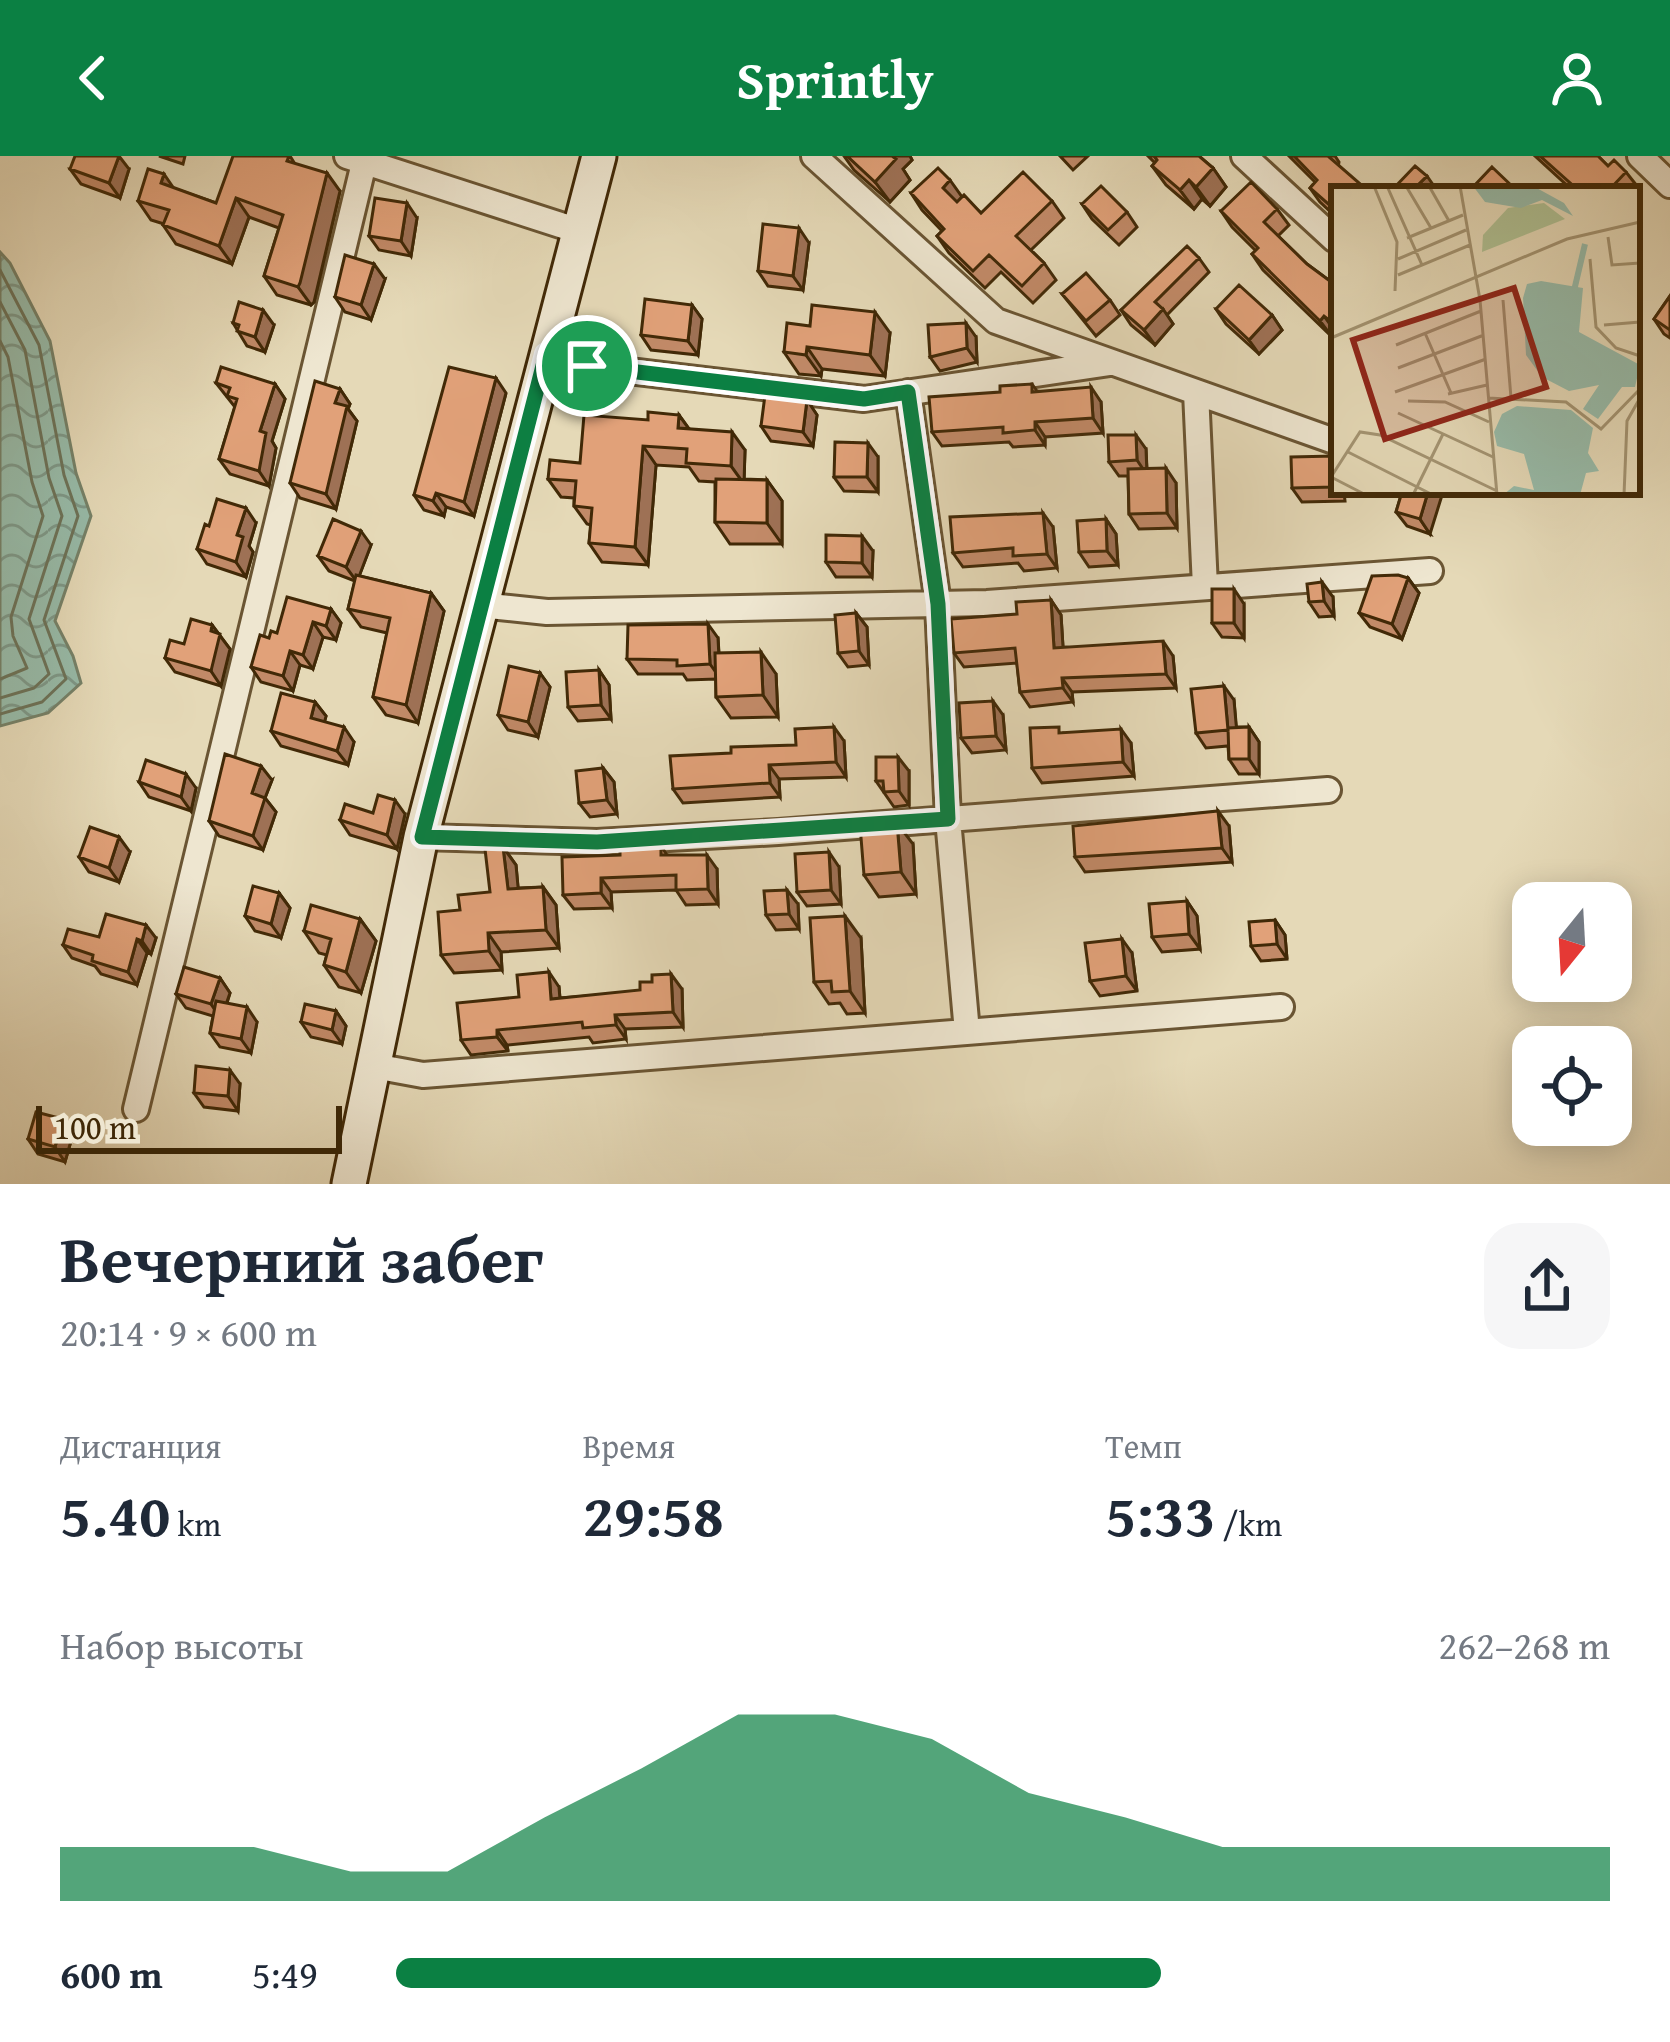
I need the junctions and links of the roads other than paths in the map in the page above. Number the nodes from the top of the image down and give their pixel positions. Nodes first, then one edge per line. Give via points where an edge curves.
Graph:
1 (599, 156) edge
2 (814, 156) edge
3 (1244, 156) edge
4 (1640, 156) edge
5 (355, 159) edge
6 (1670, 185) edge
7 (579, 231) junction
8 (1331, 236) edge
9 (546, 354) junction
10 (1112, 362) junction
11 (908, 392) junction
12 (1196, 392) junction
13 (1331, 440) edge
14 (1430, 571) dead end
15 (1205, 587) junction
16 (938, 604) junction
17 (480, 605) junction
18 (1328, 790) dead end
19 (948, 819) junction
20 (422, 837) junction
21 (1281, 1007) dead end
22 (967, 1032) junction
23 (374, 1066) junction
24 (136, 1109) dead end
25 (349, 1184) edge

1 - 7 main road
2 - 10 street via 996,321
3 - 8 street
4 - 6 street
5 - 7 street
5 - 24 street
7 - 9 main road
9 - 11 street via 587,366 864,399
9 - 17 main road
10 - 11 street
10 - 12 street
11 - 16 street
12 - 13 street
12 - 15 street
14 - 15 street
15 - 16 street
16 - 17 street via 547,612
16 - 19 street
17 - 20 main road
18 - 19 street
19 - 20 street via 597,842
19 - 22 street
20 - 23 main road
21 - 22 street
22 - 23 street via 423,1075
23 - 25 main road

